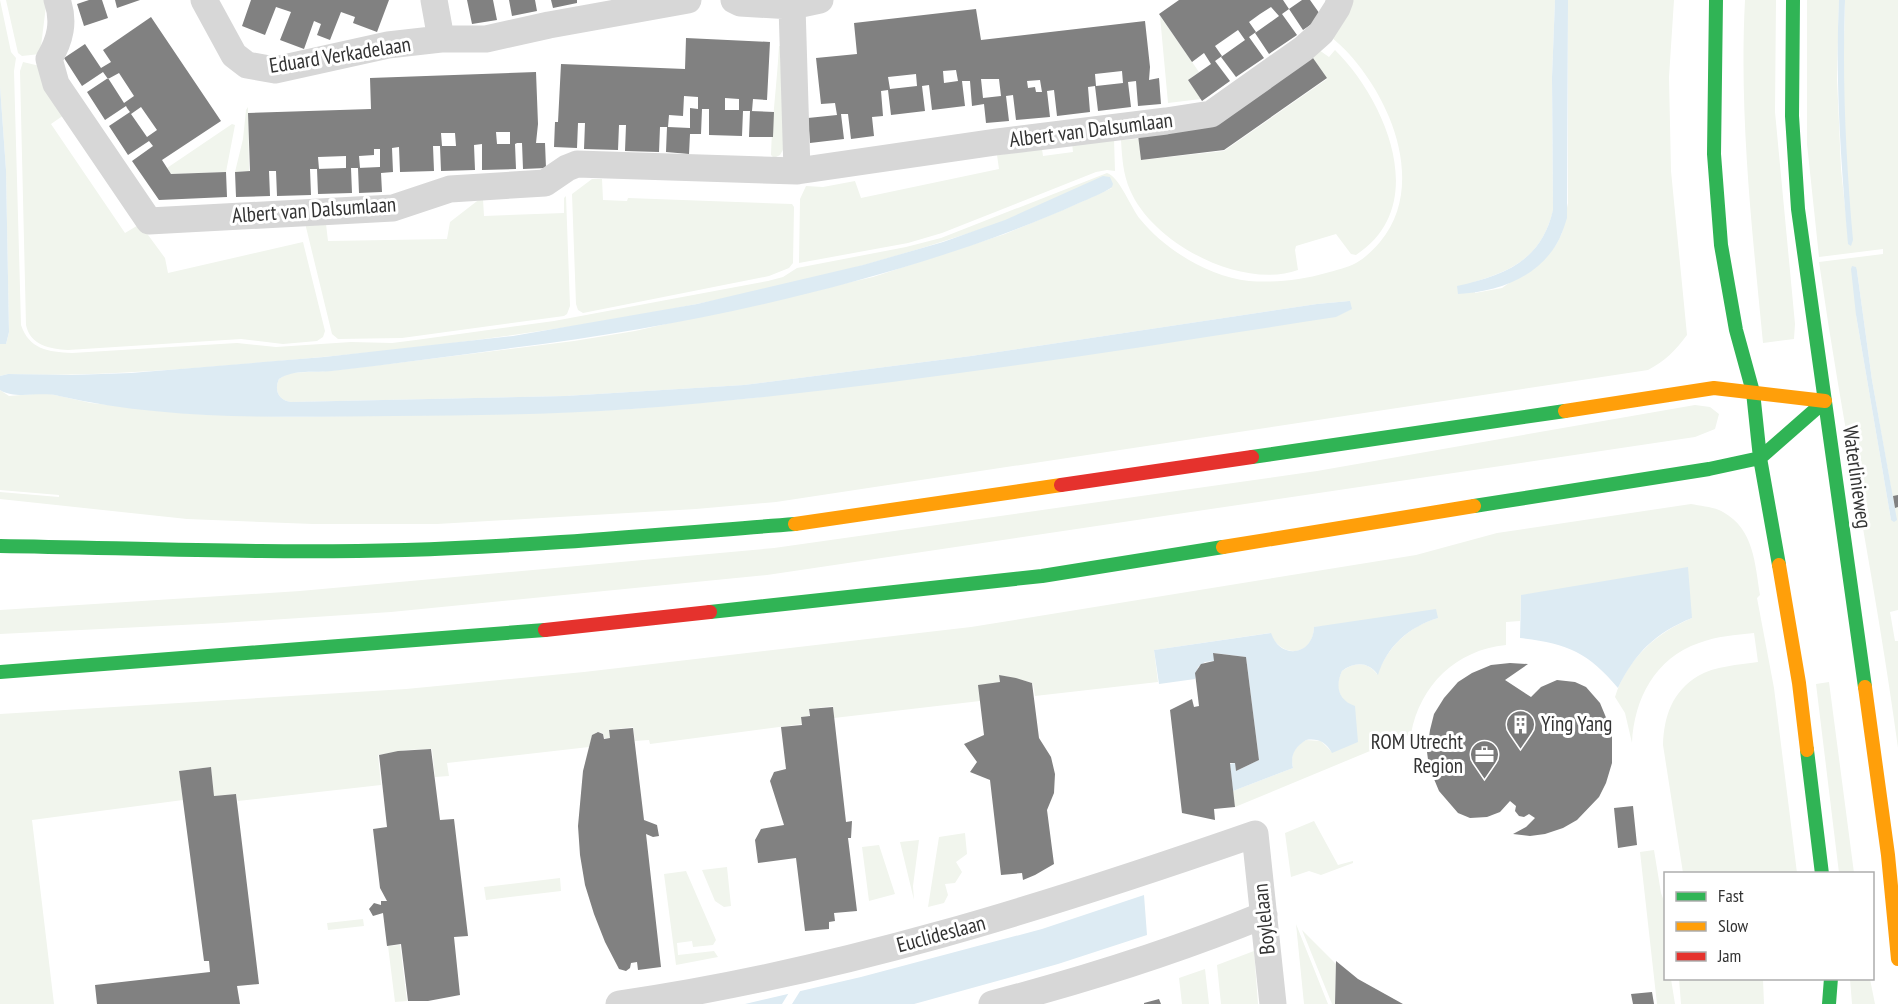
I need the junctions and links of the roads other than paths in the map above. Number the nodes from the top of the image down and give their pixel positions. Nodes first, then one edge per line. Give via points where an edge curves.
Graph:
1 (57, 0) edge
2 (204, 0) edge
3 (434, 0) edge
4 (688, 0) edge
5 (734, 0) edge
6 (820, 0) edge
7 (1340, 0) edge
8 (1716, 0) edge
9 (1793, 0) edge
10 (792, 6) junction
11 (441, 39) junction
12 (798, 171) junction
13 (1753, 392) junction
14 (1825, 401) junction
15 (1760, 458) junction
16 (0, 546) edge
17 (0, 672) edge
18 (1255, 834) joint
19 (1822, 872) edge
20 (1264, 915) junction
21 (1898, 959) edge
22 (1833, 980) edge
23 (1833, 980) edge
24 (619, 1004) edge
25 (992, 1004) edge
26 (1273, 1004) edge
27 (1828, 1004) edge
28 (1836, 1004) edge

1 - 12 street, Albert van Dalsumlaan via 61,32 49,60 56,84 149,220 393,208 450,189 545,183 577,164
2 - 11 street, Eduard Verkadelaan via 234,55 260,69 275,70 388,45
3 - 11 street, Eduard Verkadelaan
4 - 11 street, Eduard Verkadelaan via 486,39
5 - 10 street
6 - 10 street
7 - 12 street, Albert van Dalsumlaan via 1321,33 1212,114
8 - 13 main road via 1714,154 1721,245 1736,330
9 - 14 main road, Waterlinieweg via 1792,116 1798,209
10 - 12 street
13 - 14 main road
13 - 15 main road
13 - 16 main road via 1714,388 803,523 404,550
14 - 15 main road
14 - 21 main road, Waterlinieweg via 1888,855
15 - 17 main road via 1042,576 534,631
15 - 19 main road via 1799,683
18 - 20 street, Boylelaan
18 - 24 street, Euclideslaan via 990,921 810,967
20 - 25 street via 1195,942
20 - 26 street, Boylelaan
22 - 27 main road
23 - 28 main road

